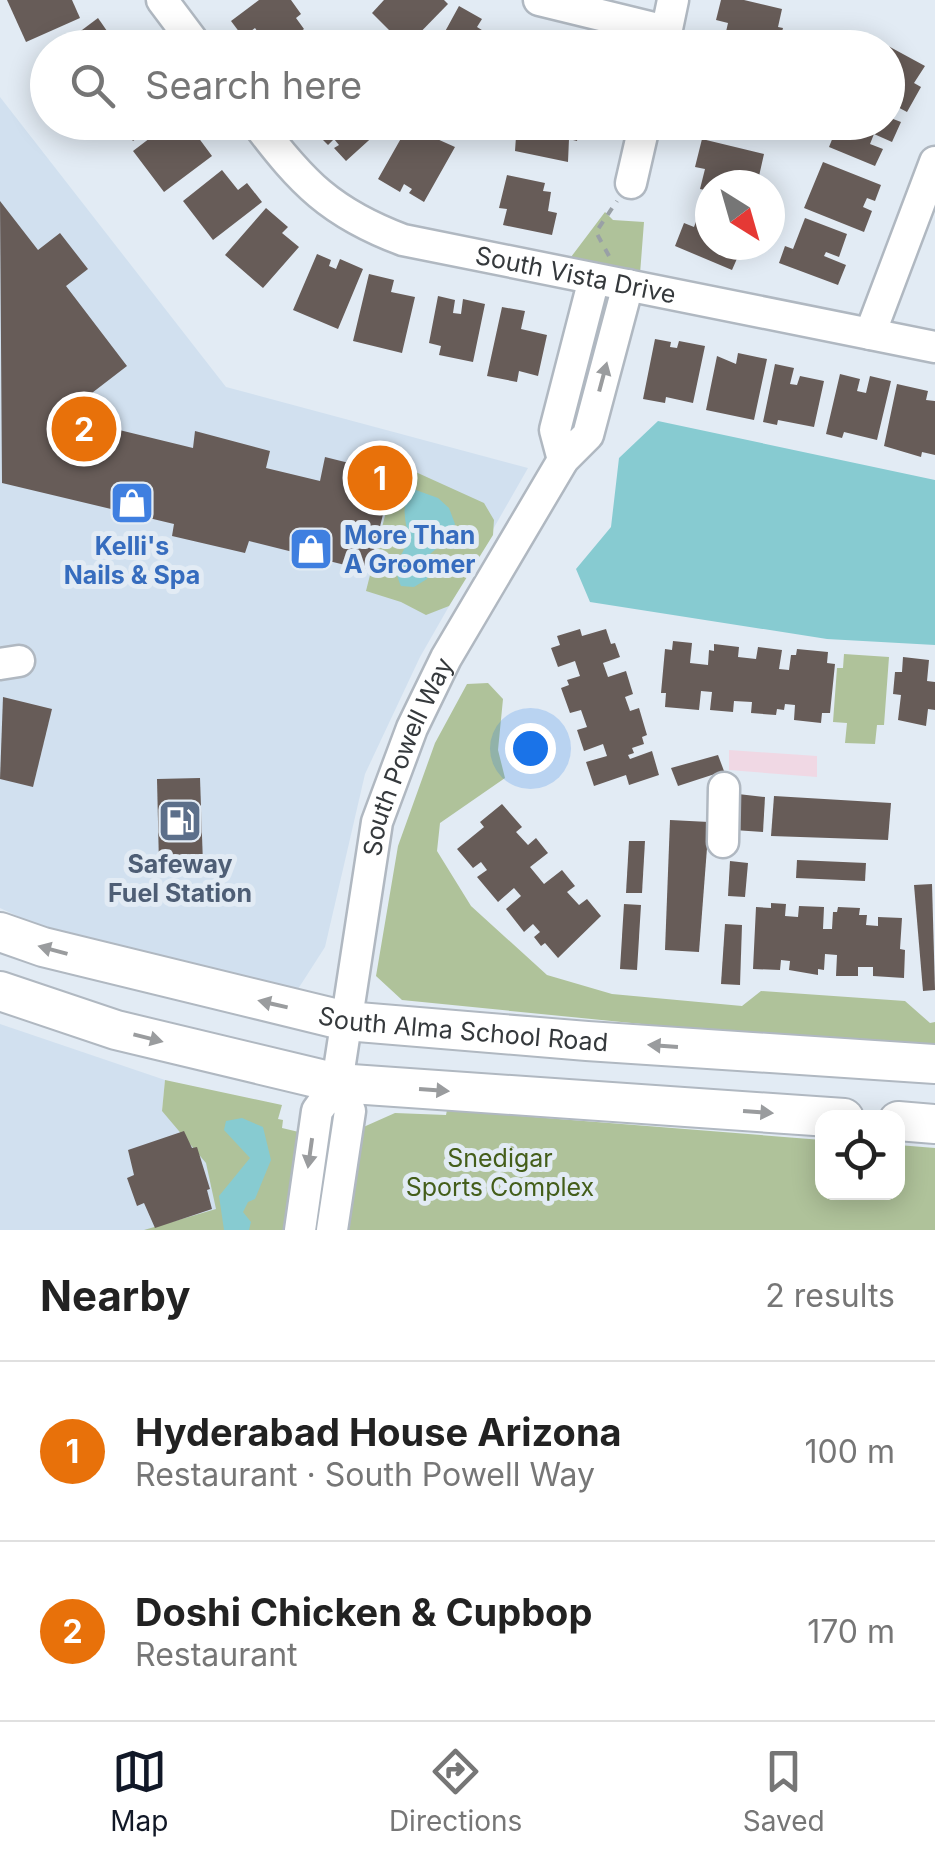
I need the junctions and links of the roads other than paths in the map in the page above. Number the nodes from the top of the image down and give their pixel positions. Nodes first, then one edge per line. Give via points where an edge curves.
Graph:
1 (162, 0) edge
2 (539, 0) edge
3 (673, 0) edge
4 (184, 30) edge
5 (636, 30) edge
6 (667, 30) edge
7 (270, 140) edge
8 (641, 140) edge
9 (935, 162) edge
10 (631, 183) road end
11 (614, 282) junction
12 (870, 334) junction
13 (935, 348) edge
14 (724, 788) dead end
15 (723, 842) dead end
16 (0, 932) edge
17 (0, 992) edge
18 (346, 1021) junction
19 (935, 1064) edge
20 (337, 1083) junction
21 (815, 1116) edge
22 (905, 1122) edge
23 (935, 1124) edge
24 (300, 1230) edge
25 (332, 1230) edge

1 - 4 street
2 - 5 street
3 - 6 street
7 - 11 street, South Vista Drive via 329,204 366,226 404,240
8 - 10 street
9 - 12 street
11 - 12 street, South Vista Drive
11 - 18 street, South Powell Way via 555,430 563,460 412,728 378,822
12 - 13 street, South Vista Drive
14 - 15 street
18 -> 16 main road, South Alma School Road
17 -> 20 main road via 116,1030
19 -> 18 main road, South Alma School Road
18 - 20 street, South Powell Way
20 -> 21 main road
20 -> 24 street via 316,1111
20 - 25 street via 350,1111
22 - 23 main road

